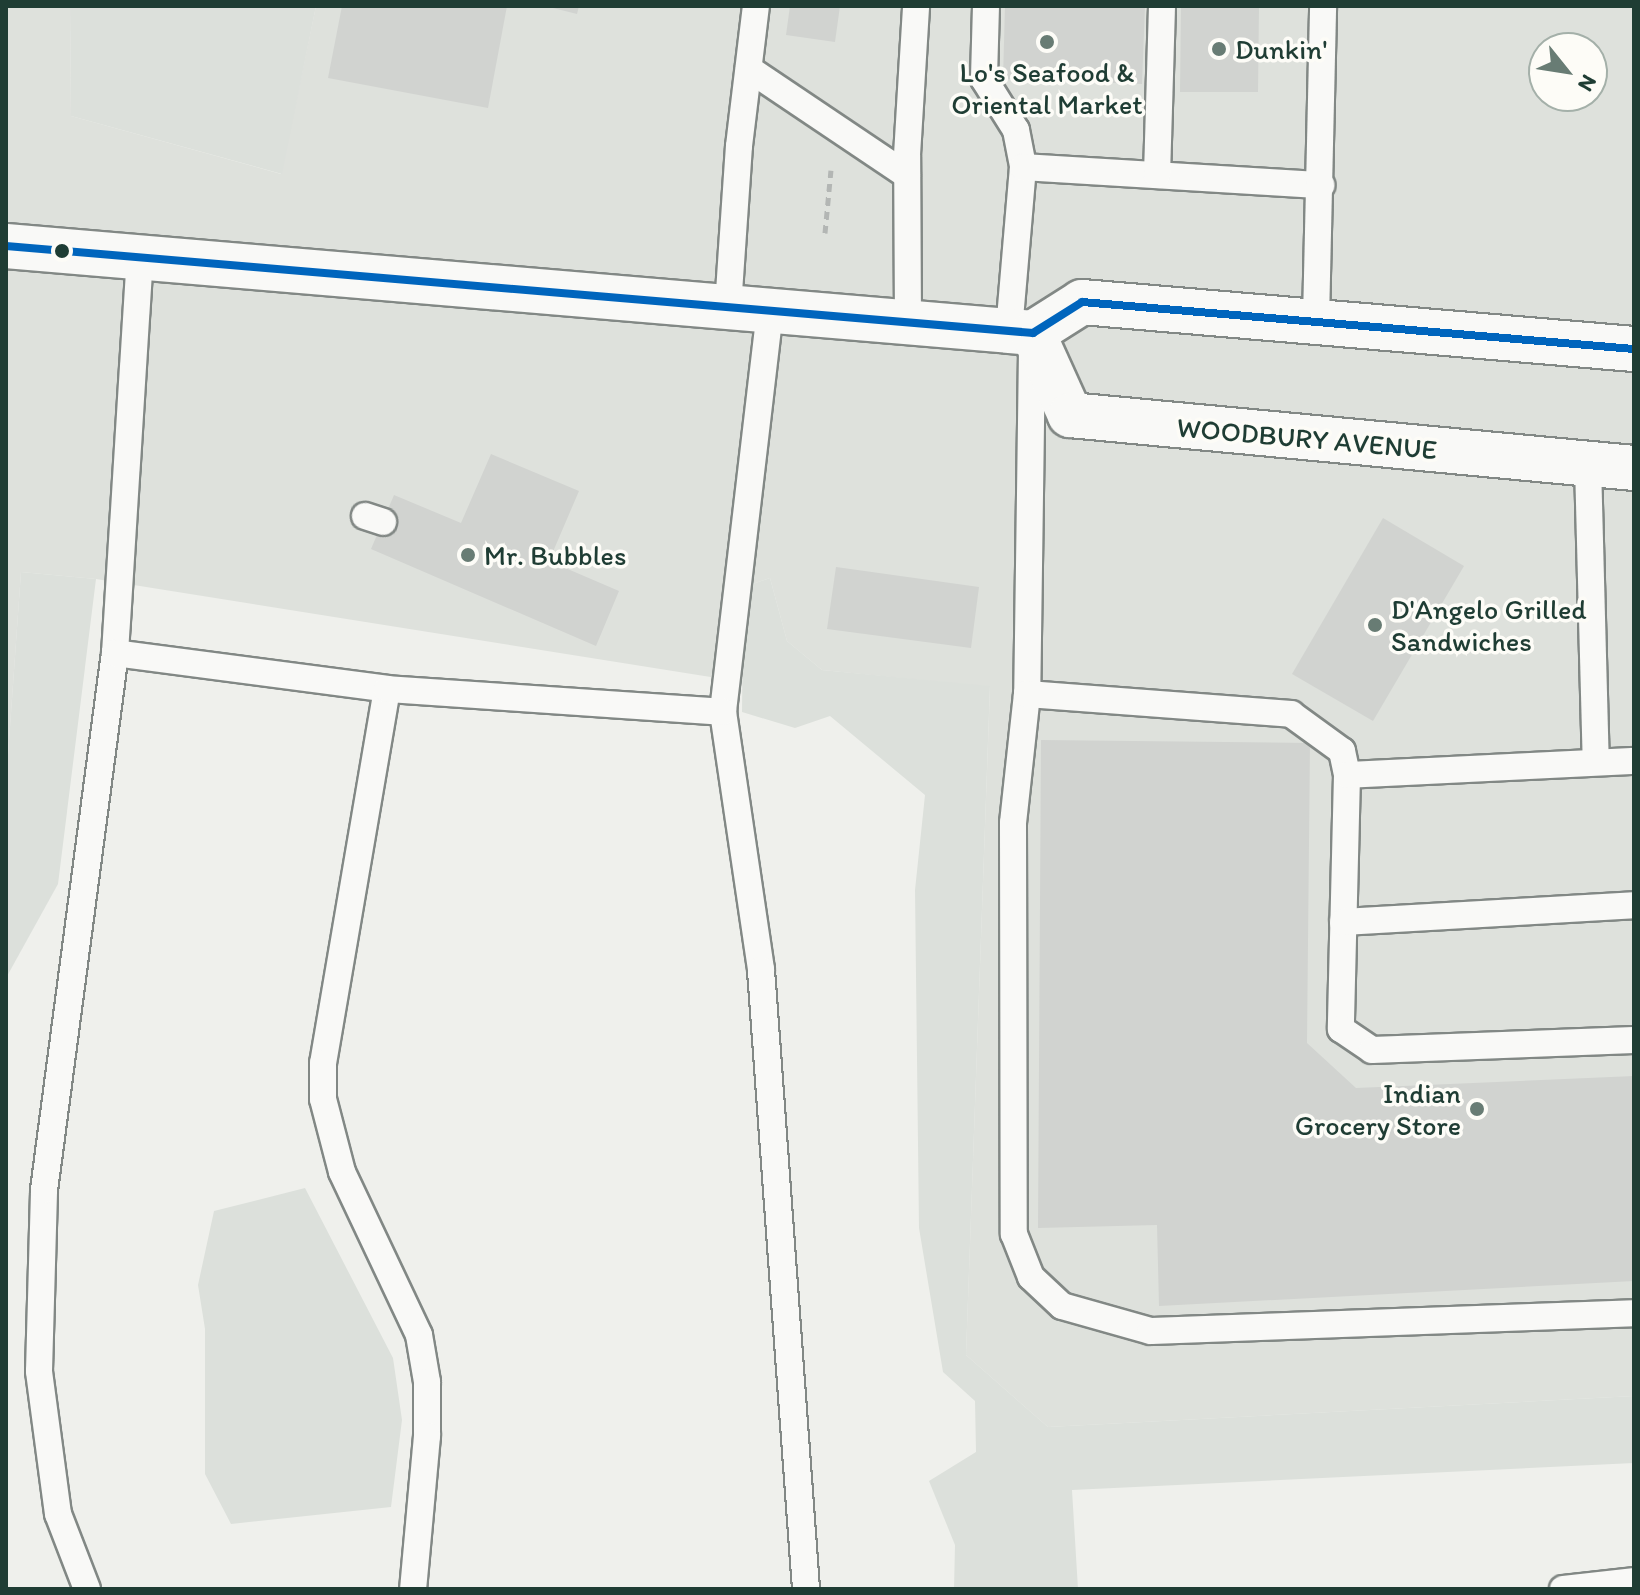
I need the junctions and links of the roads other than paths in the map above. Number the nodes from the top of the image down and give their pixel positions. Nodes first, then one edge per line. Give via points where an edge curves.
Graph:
1 (756, 6) edge
2 (916, 6) edge
3 (986, 6) edge
4 (1162, 6) edge
5 (1323, 6) edge
6 (749, 69) junction
7 (1023, 167) junction
8 (907, 175) junction
9 (1157, 175) junction
10 (1321, 185) junction
11 (6, 246) edge
12 (140, 258) junction
13 (749, 309) junction
14 (1316, 320) junction
15 (908, 322) junction
16 (1021, 332) junction
17 (1634, 349) edge
18 (1588, 465) junction
19 (1634, 468) edge
20 (115, 653) junction
21 (387, 689) junction
22 (1027, 694) junction
23 (723, 712) junction
24 (1634, 761) edge
25 (1596, 762) junction
26 (1347, 775) junction
27 (1634, 905) edge
28 (1343, 922) junction
29 (1634, 1040) edge
30 (1634, 1313) edge
31 (1634, 1581) edge
32 (87, 1589) edge
33 (413, 1589) edge
34 (806, 1589) edge
35 (1563, 1589) edge

1 - 6 lane
2 - 8 lane
3 - 7 lane via 984,79 1016,130
4 - 9 lane
5 - 10 lane
6 - 8 lane
6 - 13 lane
7 - 9 lane
7 - 16 lane
8 - 15 lane
9 - 10 lane
10 - 14 lane
11 - 12 main road
12 - 13 main road
12 - 20 lane
13 - 15 main road
13 - 23 lane
14 - 16 main road via 1082,302
14 - 17 main road
15 - 16 main road
16 - 18 main road, WOODBURY AVENUE via 1070,415
16 - 22 lane
18 - 19 main road, WOODBURY AVENUE
18 - 25 lane
20 - 21 lane
20 - 32 lane via 44,1190 39,1371 58,1514
21 - 23 lane
21 - 33 lane via 323,1063 323,1099 342,1172 399,1286 421,1346 427,1436
22 - 26 lane via 1291,714 1342,751
22 - 30 lane via 1013,823 1014,1234 1031,1277 1062,1306 1151,1331
23 - 34 lane via 761,970
24 - 25 lane
25 - 26 lane
26 - 28 lane
27 - 28 lane
28 - 29 lane via 1341,1029 1372,1050
31 - 35 lane

